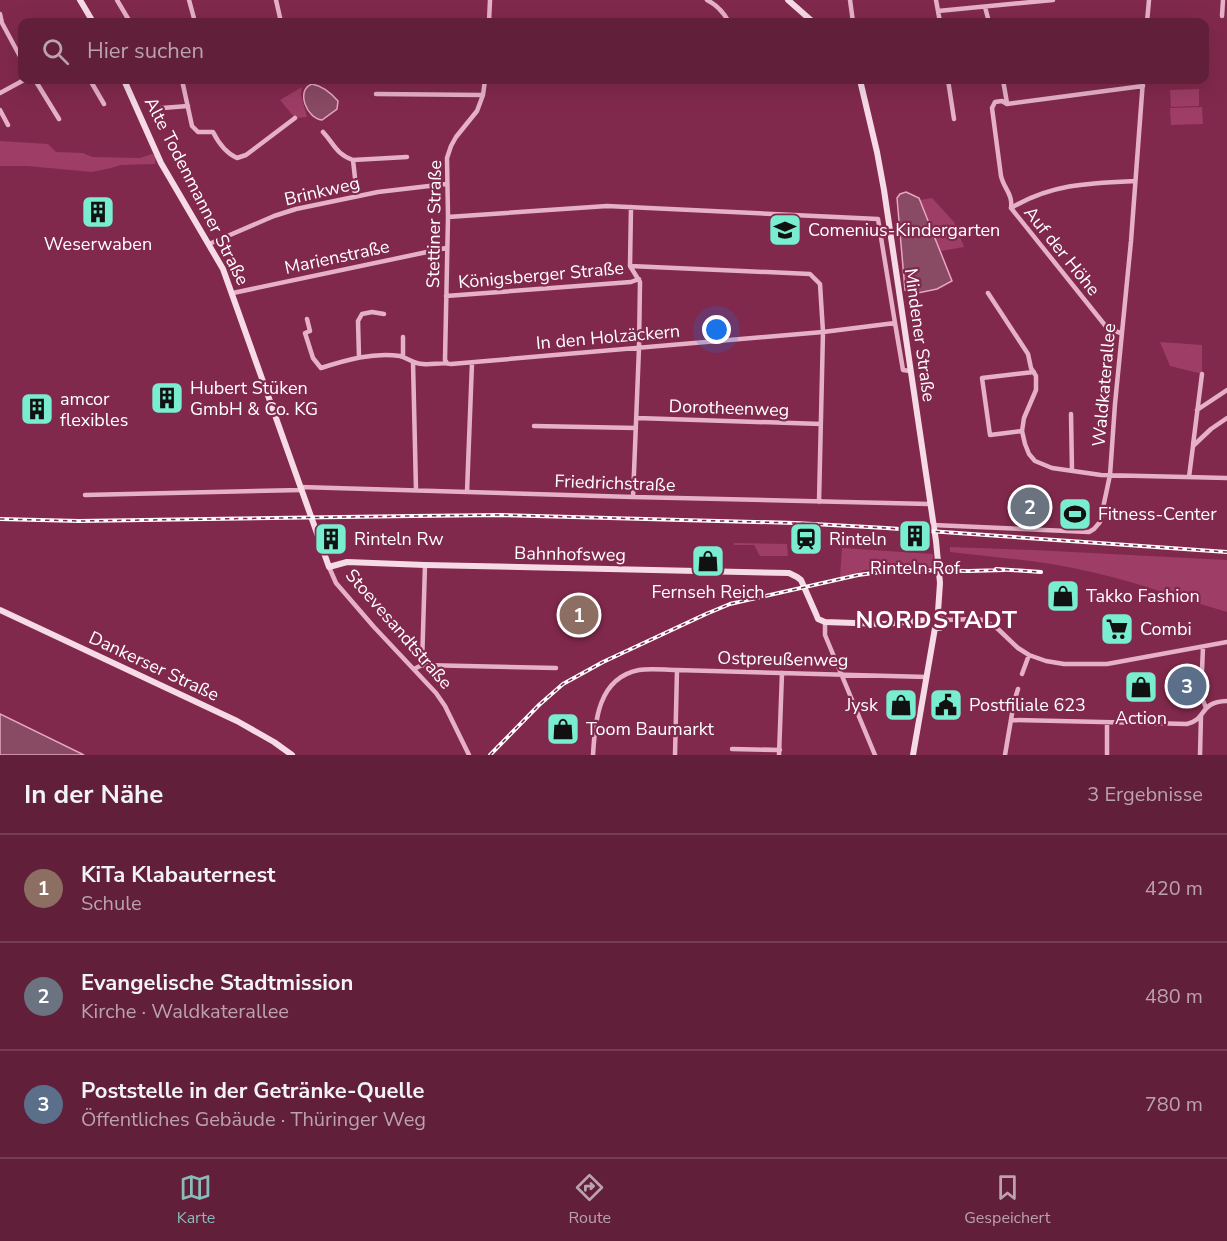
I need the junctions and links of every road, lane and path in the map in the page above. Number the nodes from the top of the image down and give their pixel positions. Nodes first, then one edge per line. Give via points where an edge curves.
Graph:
1 (80, 0) edge
2 (117, 0) edge
3 (189, 0) edge
4 (276, 0) edge
5 (490, 0) edge
6 (708, 0) edge
7 (788, 0) edge
8 (850, 0) edge
9 (936, 0) edge
10 (1053, 0) edge
11 (1149, 0) edge
12 (1223, 0) edge
13 (1041, 1) edge
14 (985, 7) junction
15 (938, 11) junction
16 (0, 14) edge
17 (1222, 16) dead end
18 (91, 18) edge
19 (128, 18) edge
20 (194, 18) edge
21 (280, 18) edge
22 (489, 18) edge
23 (726, 18) edge
24 (808, 18) edge
25 (852, 18) edge
26 (939, 18) edge
27 (988, 18) edge
28 (1147, 18) edge
29 (18, 53) edge
30 (18, 83) edge
31 (37, 84) edge
32 (92, 84) edge
33 (127, 84) edge
34 (184, 84) edge
35 (484, 84) edge
36 (861, 84) edge
37 (949, 84) edge
38 (1003, 84) edge
39 (1143, 86) joint
40 (0, 93) edge
41 (376, 94) dead end
42 (483, 95) junction
43 (104, 104) dead end
44 (1007, 104) junction
45 (188, 106) junction
46 (162, 108) dead end
47 (0, 110) edge
48 (294, 118) dead end
49 (59, 119) dead end
50 (954, 119) dead end
51 (8, 125) dead end
52 (323, 132) dead end
53 (408, 158) dead end
54 (353, 160) junction
55 (1135, 181) junction
56 (446, 184) junction
57 (357, 196) junction
58 (631, 207) junction
59 (1011, 208) junction
60 (448, 216) junction
61 (209, 243) junction
62 (446, 248) junction
63 (630, 266) junction
64 (639, 279) junction
65 (232, 293) junction
66 (988, 293) dead end
67 (446, 296) junction
68 (384, 314) dead end
69 (307, 319) dead end
70 (895, 323) junction
71 (823, 332) junction
72 (1121, 333) junction
73 (403, 337) dead end
74 (639, 348) junction
75 (359, 357) junction
76 (403, 357) junction
77 (413, 362) junction
78 (447, 363) junction
79 (472, 363) junction
80 (910, 371) junction
81 (1034, 372) junction
82 (1202, 374) dead end
83 (1227, 390) edge
84 (1197, 410) junction
85 (1071, 414) dead end
86 (637, 418) junction
87 (1227, 418) edge
88 (820, 424) junction
89 (534, 426) dead end
90 (636, 428) junction
91 (1022, 431) junction
92 (1193, 446) junction
93 (1072, 471) junction
94 (1110, 475) junction
95 (1188, 477) junction
96 (1227, 478) edge
97 (301, 488) junction
98 (416, 490) junction
99 (466, 492) junction
100 (85, 495) dead end
101 (633, 497) junction
102 (819, 502) junction
103 (930, 504) junction
104 (933, 525) junction
105 (425, 565) junction
106 (329, 567) junction
107 (0, 610) edge
108 (938, 612) junction
109 (928, 620) junction
110 (945, 620) junction
111 (825, 622) junction
112 (935, 628) junction
113 (1227, 642) edge
114 (1203, 647) junction
115 (1029, 655) junction
116 (422, 665) junction
117 (556, 668) dead end
118 (414, 669) junction
119 (677, 670) junction
120 (782, 673) junction
121 (841, 674) junction
122 (1022, 674) dead end
123 (927, 677) junction
124 (1018, 689) dead end
125 (1227, 701) edge
126 (1206, 708) junction
127 (1201, 716) junction
128 (1012, 720) junction
129 (1107, 723) junction
130 (732, 749) dead end
131 (779, 753) edge
132 (292, 755) edge
133 (469, 755) edge
134 (593, 755) edge
135 (675, 755) edge
136 (875, 755) edge
137 (913, 755) edge
138 (1005, 755) edge
139 (1107, 755) edge
140 (1200, 755) edge

1 - 18 street
2 - 19 street
3 - 20 street
4 - 21 street
5 - 22 street
6 - 23 street
7 - 24 street
8 - 25 street
9 - 15 street
10 - 13 street
11 - 28 street
12 - 17 street
13 - 14 street
14 - 15 street
14 - 27 street
15 - 26 street
16 - 29 street
30 - 40 street
31 - 49 street
32 - 43 street
33 - 61 street, Alte Todenmanner Straße via 161,163
34 - 45 street
35 - 42 street, Stettiner Straße
36 - 80 street, Mindener Straße via 880,165
37 - 50 street
38 - 44 street
39 - 44 street
39 - 55 street, Waldkaterallee
41 - 42 street
42 - 56 street, Stettiner Straße via 477,111 451,146
44 - 59 street, Auf der Höhe via 995,102 992,108 1001,176 1012,200
45 - 46 street
45 - 48 street via 192,126 198,132 213,132 229,154 237,158
47 - 51 street
52 - 54 street via 338,151
53 - 54 street
54 - 57 street
55 - 59 street via 1060,187
55 - 72 street, Waldkaterallee
56 - 57 street, Brinkweg
56 - 60 street, Stettiner Straße
57 - 61 street, Brinkweg via 296,209
58 - 60 street
58 - 63 street
58 - 70 street via 878,219
59 - 72 street, Auf der Höhe via 1108,329
60 - 62 street, Stettiner Straße
61 - 65 street, Alte Todenmanner Straße
62 - 65 street, Marienstraße
62 - 67 street, Stettiner Straße
63 - 64 street
63 - 71 street via 810,274 820,284
64 - 67 street, Königsberger Straße
64 - 74 street
65 - 97 street, Alte Todenmanner Straße
66 - 81 street via 1028,354
67 - 78 street, Stettiner Straße
68 - 75 street via 372,312 358,321
69 - 75 street via 310,331 305,333 313,358 321,368
70 - 71 street, In den Holzäckern
70 - 80 street via 903,370
71 - 74 street, In den Holzäckern
71 - 88 street
72 - 94 street, Waldkaterallee
73 - 76 street
74 - 79 street, In den Holzäckern
74 - 86 street
75 - 76 street
76 - 77 street
77 - 78 street, In den Holzäckern
77 - 98 street
78 - 79 street, In den Holzäckern
79 - 99 street
80 - 103 street, Mindener Straße
81 - 91 street via 1036,390
81 - 91 street via 982,378 990,435
82 - 84 street
83 - 84 street
84 - 92 street
85 - 93 street
86 - 88 street, Dorotheenweg
86 - 90 street
87 - 92 street
88 - 102 street
89 - 90 street
90 - 101 street
91 - 93 street via 1035,461
92 - 95 street
93 - 94 street
94 - 95 street
94 - 104 street, Waldkaterallee via 1100,522 1089,532
95 - 96 street
97 - 98 street, Friedrichstraße
97 - 100 street, Friedrichstraße
97 - 106 street, Stoevesandtstraße
98 - 99 street, Friedrichstraße
99 - 101 street, Friedrichstraße
101 - 102 street, Friedrichstraße
102 - 103 street, Friedrichstraße
103 - 104 street, Mindener Straße
104 - 108 street, Mindener Straße via 940,583
105 - 106 street, Bahnhofsweg via 347,561
105 - 111 street, Bahnhofsweg via 793,574 801,580 818,619
105 - 116 street
106 - 118 street, Stoevesandtstraße via 336,583
107 - 132 street, Dankerser Straße via 237,721
108 - 109 street
108 - 110 street
109 - 111 street
109 - 112 street
110 - 112 street
110 - 115 street via 983,620
111 - 121 street via 825,635
112 - 123 street
113 - 114 street
114 - 115 street via 1107,664 1064,664
114 - 126 street via 1201,695
115 - 122 street
116 - 117 street
116 - 118 street
118 - 133 street, Stoevesandtstraße via 445,706
119 - 120 street, Ostpreußenweg
119 - 134 street, Ostpreußenweg via 638,670 616,681 604,695 596,719
119 - 135 street
120 - 121 street, Ostpreußenweg
120 - 131 street
121 - 123 street, Ostpreußenweg
121 - 136 street
123 - 137 street
124 - 128 street
125 - 126 street
126 - 127 street
127 - 129 street via 1187,724
127 - 140 street
128 - 129 street
128 - 138 street
129 - 139 street
130 - 131 street

